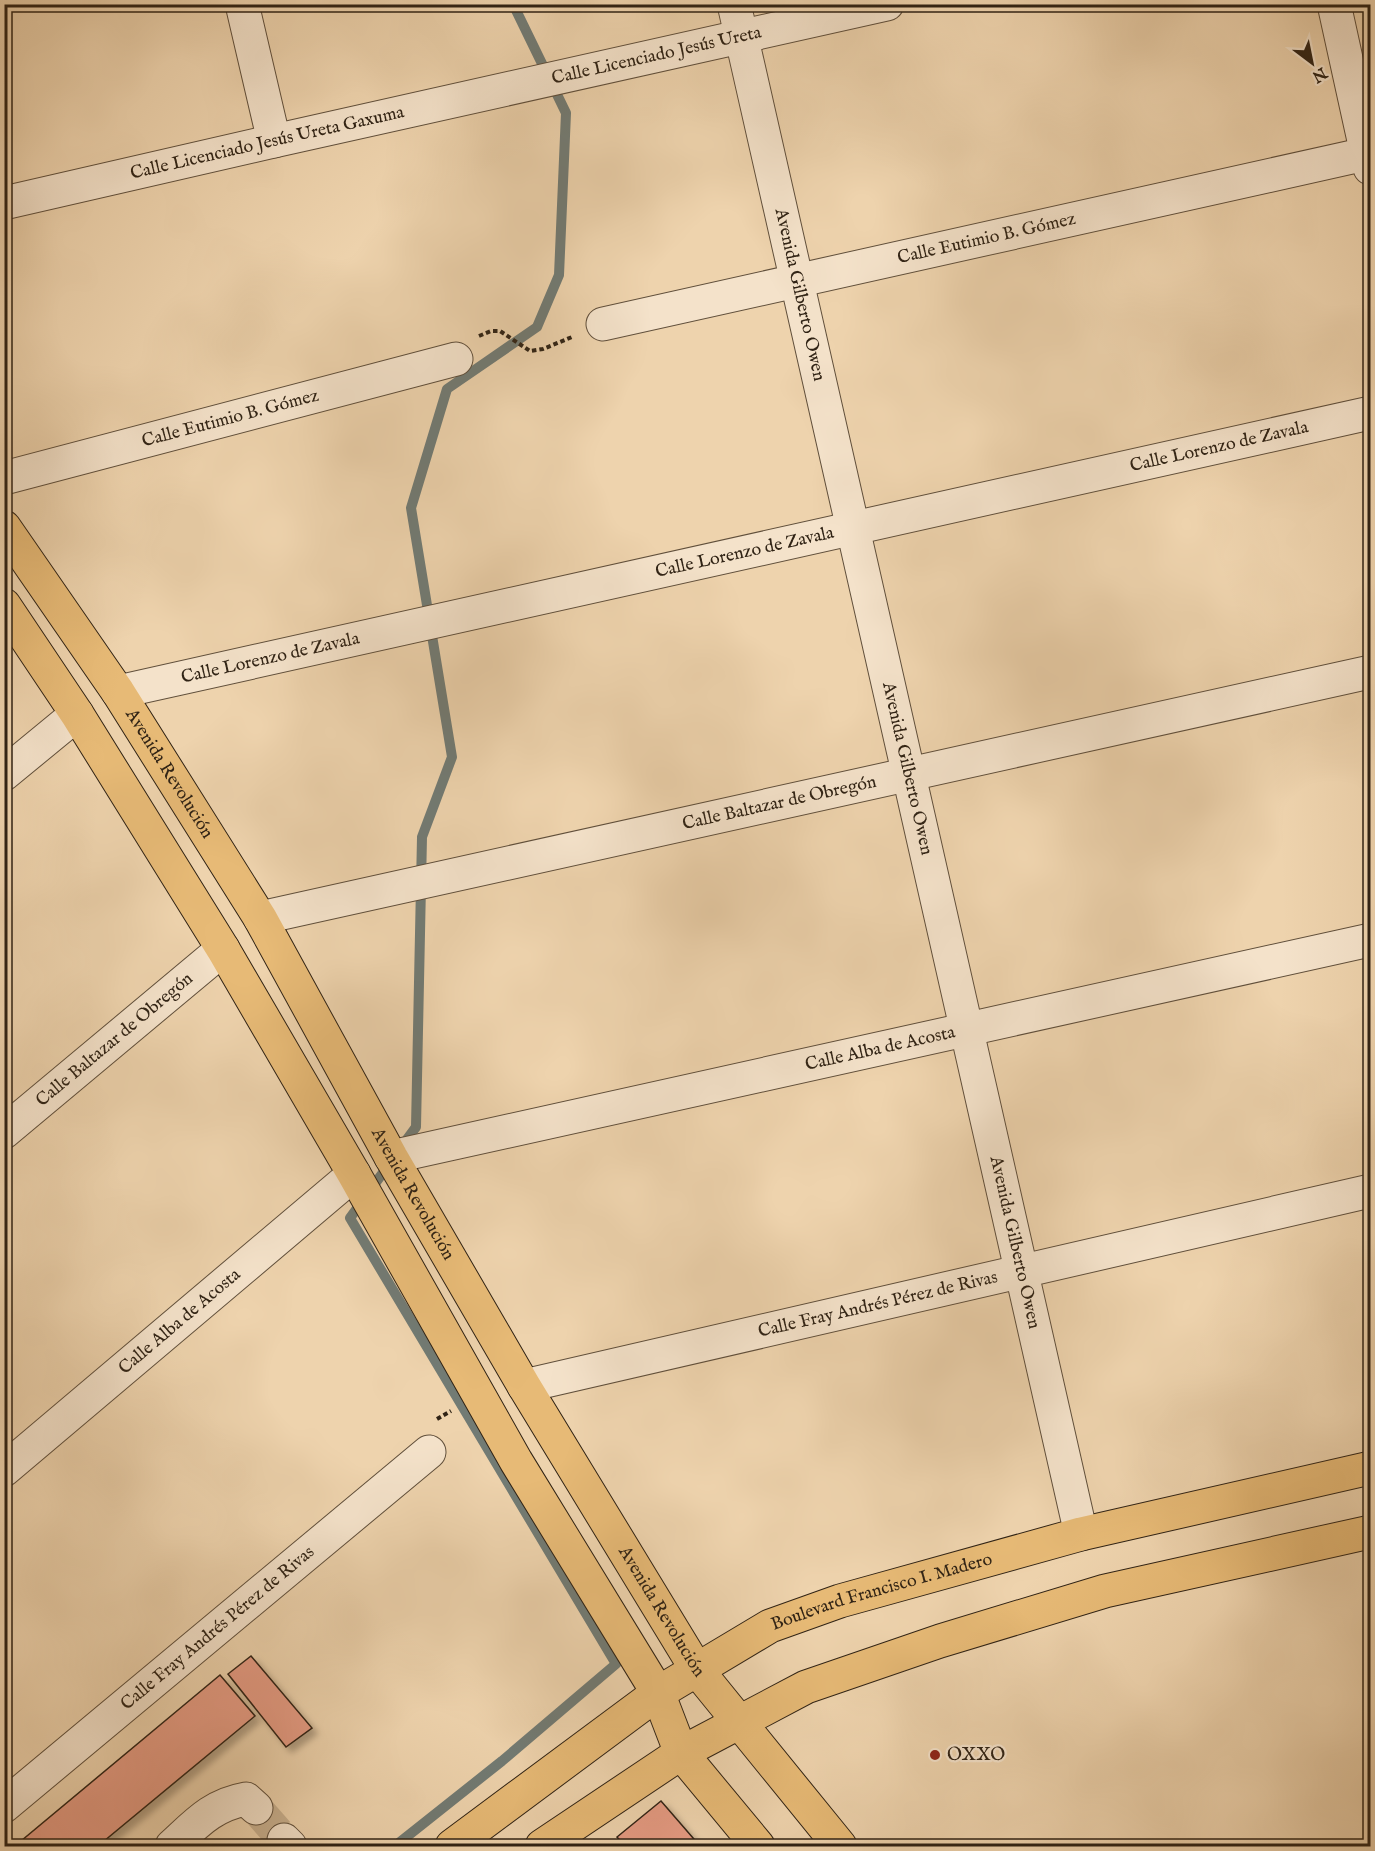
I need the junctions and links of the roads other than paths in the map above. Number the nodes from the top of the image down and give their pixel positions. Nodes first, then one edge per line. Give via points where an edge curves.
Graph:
1 (242, 4) edge
2 (734, 4) edge
3 (887, 4) edge
4 (1334, 4) edge
5 (742, 37) junction
6 (531, 84) joint
7 (274, 141) junction
8 (1369, 158) edge
9 (4, 203) edge
10 (797, 281) junction
11 (603, 324) road end
12 (456, 359) dead end
13 (1371, 412) edge
14 (4, 478) edge
15 (4, 527) edge
16 (853, 529) junction
17 (4, 605) edge
18 (1371, 672) edge
19 (118, 692) junction
20 (76, 714) junction
21 (4, 774) edge
22 (909, 775) junction
23 (260, 918) junction
24 (1371, 940) edge
25 (224, 949) junction
26 (967, 1029) junction
27 (4, 1132) edge
28 (391, 1157) junction
29 (354, 1174) junction
30 (1371, 1191) edge
31 (1022, 1271) junction
32 (524, 1386) junction
33 (429, 1452) dead end
34 (1371, 1468) edge
35 (4, 1470) edge
36 (1371, 1532) edge
37 (1081, 1534) junction
38 (696, 1670) junction
39 (658, 1693) junction
40 (739, 1721) junction
41 (681, 1754) junction
42 (4, 1806) edge
43 (256, 1808) tunnel mouth
44 (172, 1846) edge
45 (452, 1846) edge
46 (542, 1846) edge
47 (758, 1846) edge
48 (840, 1846) edge

1 - 7 street
2 - 5 street, Avenida Gilberto Owen
3 - 5 street, Calle Licenciado Jesús Ureta
4 - 8 street
5 - 6 street, Calle Licenciado Jesús Ureta
5 - 10 street, Avenida Gilberto Owen
6 - 7 street, Calle Licenciado Jesús Ureta Gaxuma
7 - 9 street, Calle Licenciado Jesús Ureta Gaxuma
8 - 10 street, Calle Eutimio B. Gómez
10 - 11 street, Calle Eutimio B. Gómez
10 - 16 street, Avenida Gilberto Owen
12 - 14 street, Calle Eutimio B. Gómez
13 - 16 street, Calle Lorenzo de Zavala
15 - 19 main road, Avenida Revolución
16 - 19 street, Calle Lorenzo de Zavala
16 - 22 street, Avenida Gilberto Owen
17 - 20 main road
18 - 22 street, Calle Baltazar de Obregón
19 - 23 main road, Avenida Revolución
20 - 21 street
20 - 25 main road
22 - 23 street, Calle Baltazar de Obregón
22 - 26 street, Avenida Gilberto Owen
23 - 28 main road, Avenida Revolución
24 - 26 street, Calle Alba de Acosta
25 - 27 street, Calle Baltazar de Obregón
25 - 29 main road
26 - 28 street, Calle Alba de Acosta
26 - 31 street, Avenida Gilberto Owen
28 - 32 main road, Avenida Revolución
29 - 35 street, Calle Alba de Acosta
29 - 39 main road via 516,1461
30 - 31 street, Calle Fray Andrés Pérez de Rivas
31 - 32 street, Calle Fray Andrés Pérez de Rivas
31 - 37 street, Avenida Gilberto Owen
32 - 38 main road, Avenida Revolución
33 - 42 street, Calle Fray Andrés Pérez de Rivas
34 - 37 main road, Boulevard Francisco I. Madero
36 - 40 main road via 1061,1604 806,1687
37 - 38 main road, Boulevard Francisco I. Madero via 840,1601 770,1626
38 - 39 main road, Boulevard Francisco I. Madero
38 - 40 main road, Avenida Revolución
39 - 41 main road
39 - 45 main road, Boulevard Francisco I. Madero
40 - 41 main road
40 - 48 main road, Avenida Revolución
41 - 46 main road
41 - 47 main road
43 - 44 street via 246,1799 230,1802 208,1813

